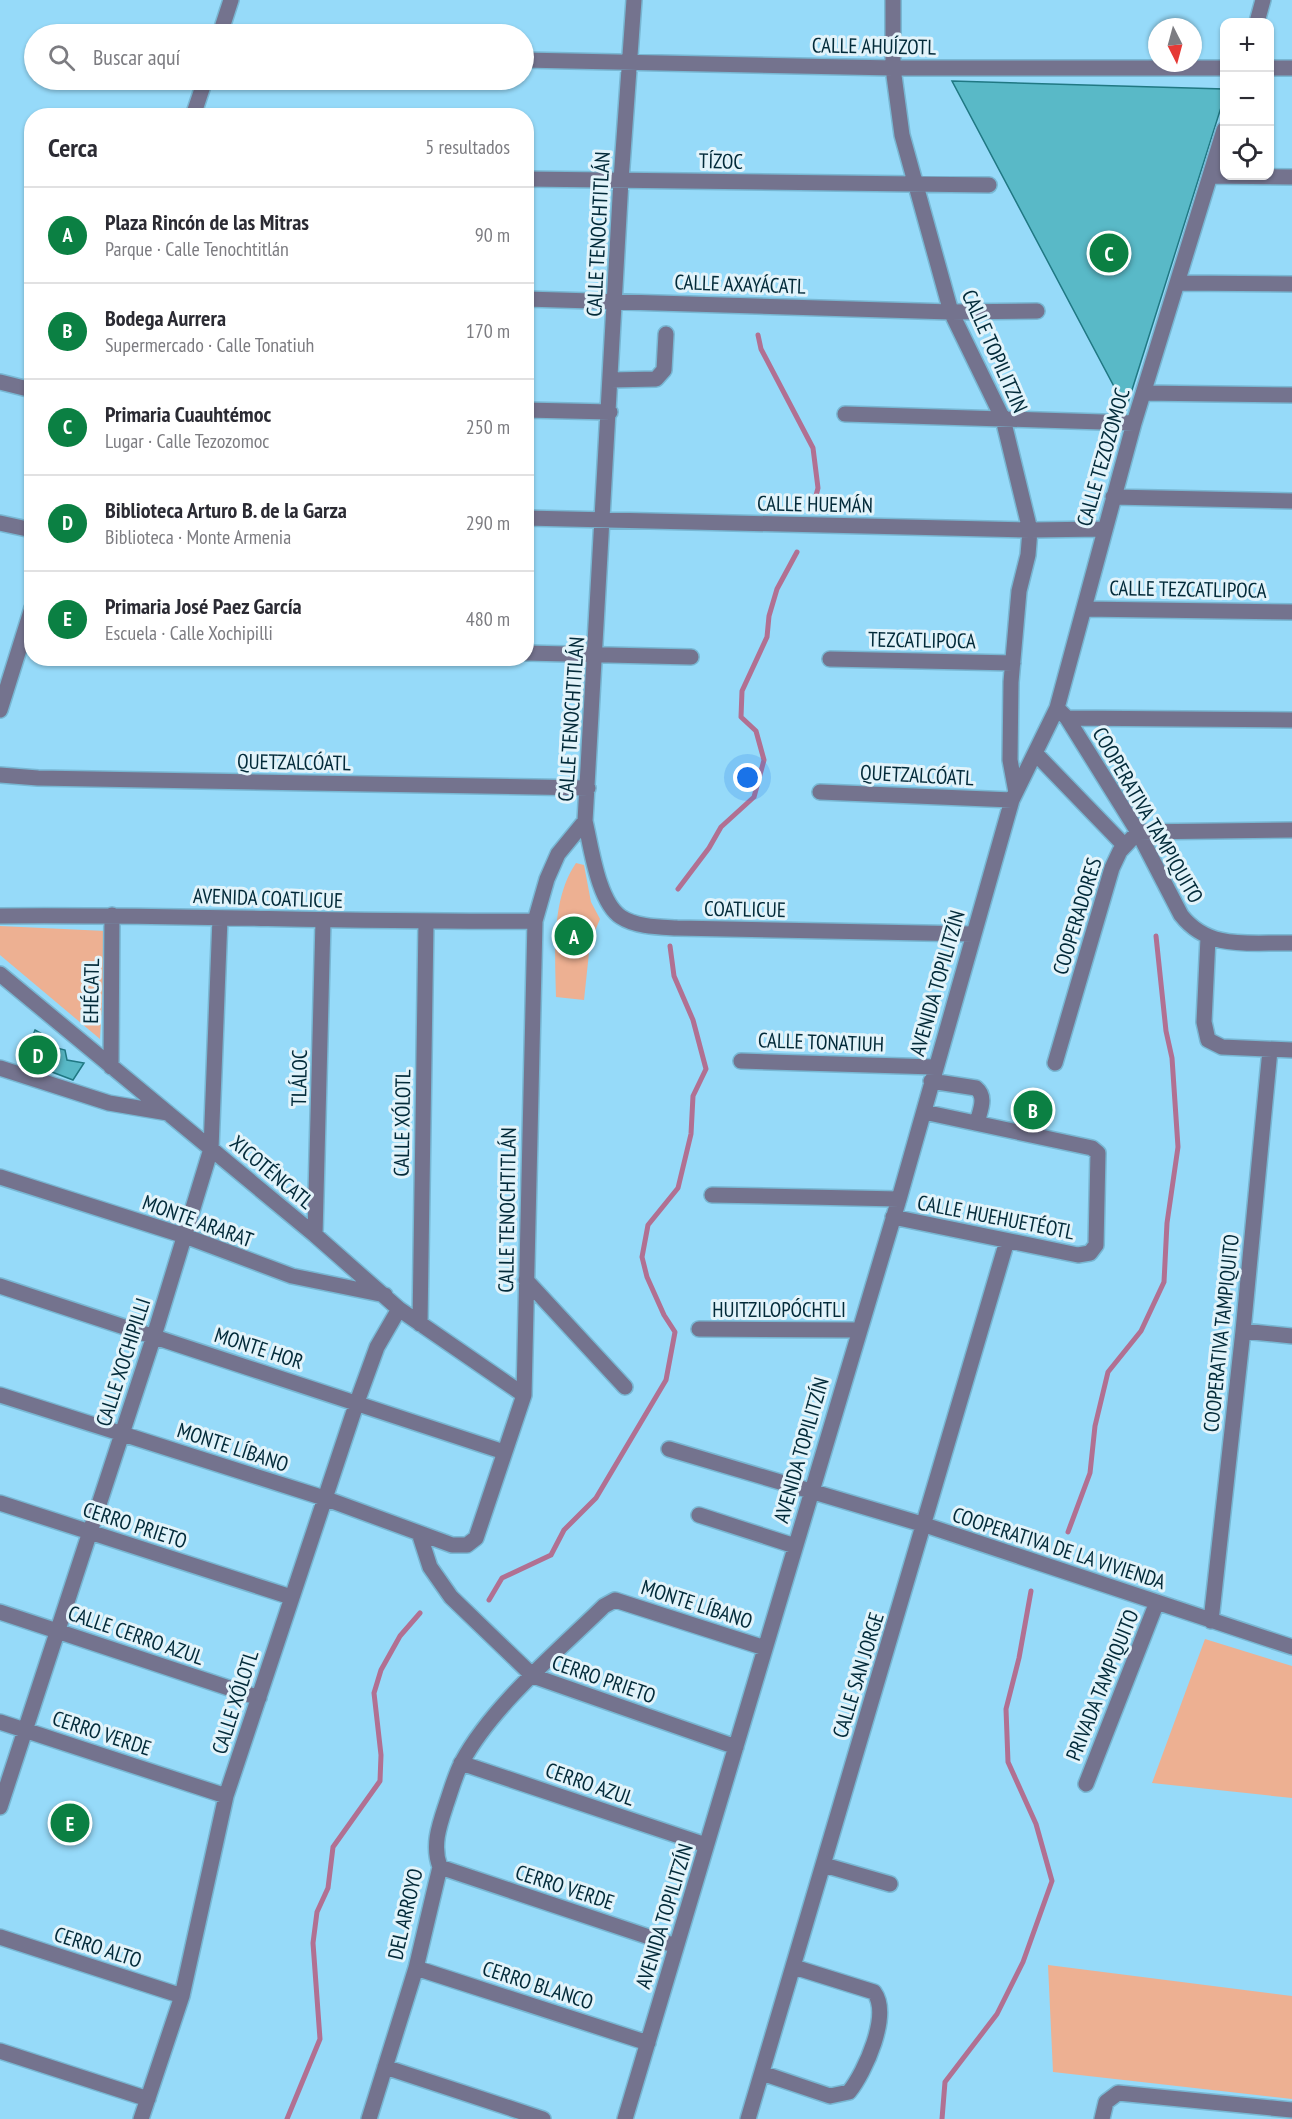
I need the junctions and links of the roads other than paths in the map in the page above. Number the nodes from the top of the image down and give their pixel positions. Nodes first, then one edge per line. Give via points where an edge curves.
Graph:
1 (231, 0) edge
2 (634, 0) edge
3 (893, 0) edge
4 (1263, 0) edge
5 (1258, 18) edge
6 (223, 24) edge
7 (534, 60) edge
8 (631, 62) junction
9 (893, 68) junction
10 (1220, 68) edge
11 (1274, 68) edge
12 (1292, 68) edge
13 (202, 90) edge
14 (196, 108) edge
15 (1220, 143) edge
16 (1210, 176) junction
17 (1292, 177) edge
18 (534, 179) edge
19 (621, 180) junction
20 (915, 184) junction
21 (989, 186) dead end
22 (1178, 283) junction
23 (1292, 284) edge
24 (534, 299) edge
25 (614, 301) junction
26 (1037, 311) dead end
27 (951, 312) junction
28 (666, 334) dead end
29 (611, 380) junction
30 (0, 382) edge
31 (24, 388) edge
32 (1143, 393) junction
33 (1292, 395) edge
34 (534, 410) edge
35 (610, 412) junction
36 (844, 414) dead end
37 (1003, 419) junction
38 (1134, 423) junction
39 (1113, 497) junction
40 (1292, 501) edge
41 (534, 518) edge
42 (603, 520) junction
43 (0, 523) edge
44 (24, 528) edge
45 (1104, 529) junction
46 (1030, 530) junction
47 (1084, 609) junction
48 (1292, 612) edge
49 (24, 643) edge
50 (534, 653) edge
51 (597, 654) junction
52 (691, 657) dead end
53 (830, 659) dead end
54 (7, 661) edge
55 (1013, 663) junction
56 (0, 710) edge
57 (1062, 713) junction
58 (1292, 720) edge
59 (1036, 754) junction
60 (0, 775) edge
61 (588, 788) junction
62 (820, 792) dead end
63 (1014, 796) junction
64 (585, 821) junction
65 (1292, 830) edge
66 (1138, 832) junction
67 (1124, 845) junction
68 (112, 915) junction
69 (0, 916) edge
70 (220, 918) junction
71 (322, 921) junction
72 (535, 921) junction
73 (426, 922) junction
74 (973, 934) junction
75 (1208, 938) junction
76 (1292, 943) edge
77 (0, 974) edge
78 (1270, 1050) junction
79 (1292, 1050) edge
80 (741, 1061) dead end
81 (1055, 1063) dead end
82 (111, 1067) junction
83 (0, 1068) edge
84 (933, 1074) junction
85 (924, 1112) junction
86 (169, 1113) junction
87 (977, 1123) junction
88 (211, 1149) junction
89 (0, 1177) edge
90 (712, 1195) dead end
91 (898, 1199) junction
92 (893, 1217) junction
93 (315, 1235) junction
94 (185, 1236) junction
95 (1007, 1241) junction
96 (526, 1280) junction
97 (0, 1286) edge
98 (385, 1296) junction
99 (399, 1309) junction
100 (420, 1324) junction
101 (699, 1329) dead end
102 (858, 1330) junction
103 (1243, 1331) junction
104 (154, 1336) junction
105 (1292, 1336) edge
106 (625, 1387) dead end
107 (0, 1395) edge
108 (524, 1395) junction
109 (357, 1402) junction
110 (121, 1433) junction
111 (669, 1449) dead end
112 (504, 1452) junction
113 (812, 1490) junction
114 (324, 1498) junction
115 (0, 1503) edge
116 (699, 1515) dead end
117 (925, 1525) junction
118 (91, 1532) junction
119 (419, 1533) junction
120 (452, 1545) joint
121 (795, 1546) junction
122 (291, 1597) junction
123 (615, 1600) joint
124 (1157, 1602) junction
125 (0, 1612) edge
126 (1211, 1621) junction
127 (58, 1631) junction
128 (1292, 1647) edge
129 (765, 1648) junction
130 (533, 1676) junction
131 (259, 1698) junction
132 (0, 1722) edge
133 (26, 1730) junction
134 (736, 1747) junction
135 (461, 1763) junction
136 (1086, 1784) dead end
137 (226, 1796) junction
138 (0, 1807) edge
139 (706, 1845) junction
140 (824, 1865) junction
141 (440, 1867) junction
142 (890, 1884) dead end
143 (0, 1937) edge
144 (676, 1946) junction
145 (794, 1967) junction
146 (416, 1968) junction
147 (182, 1996) junction
148 (648, 2043) junction
149 (0, 2050) edge
150 (385, 2067) junction
151 (762, 2073) junction
152 (148, 2099) junction
153 (1292, 2110) edge
154 (141, 2119) edge
155 (369, 2119) edge
156 (543, 2119) edge
157 (625, 2119) edge
158 (748, 2119) edge
159 (1102, 2119) edge

1 - 6 street
2 - 8 street, CALLE TENOCHTITLÁN
3 - 9 street, CALLE TOPILITZIN
4 - 5 street
7 - 8 street, CALLE AHUÍZOTL
8 - 9 street, CALLE AHUÍZOTL
8 - 19 street, CALLE TENOCHTITLÁN
9 - 10 street, CALLE AHUÍZOTL
9 - 20 street, CALLE TOPILITZIN via 902,135
11 - 12 street
13 - 14 street
15 - 16 street, CALLE TEZOZOMOC
16 - 17 street
16 - 22 street, CALLE TEZOZOMOC
18 - 19 street, TÍZOC
19 - 20 street, TÍZOC
19 - 25 street, CALLE TENOCHTITLÁN
20 - 21 street, TÍZOC
20 - 27 street, CALLE TOPILITZIN
22 - 23 street
22 - 32 street, CALLE TEZOZOMOC
24 - 25 street, CALLE AXAYÁCATL
25 - 27 street, CALLE AXAYÁCATL
25 - 29 street, CALLE TENOCHTITLÁN
26 - 27 street, CALLE AXAYÁCATL
27 - 37 street, CALLE TOPILITZIN
28 - 29 street via 661,375 656,379
29 - 35 street, CALLE TENOCHTITLÁN
30 - 31 street
32 - 33 street
32 - 38 street, CALLE TEZOZOMOC
34 - 35 street
35 - 42 street, CALLE TENOCHTITLÁN
36 - 37 street
37 - 38 street
37 - 46 street, CALLE TOPILITZIN
38 - 39 street, CALLE TEZOZOMOC
39 - 40 street
39 - 45 street, CALLE TEZOZOMOC
41 - 42 street, CALLE HUEMÁN
42 - 46 street, CALLE HUEMÁN
42 - 51 street, CALLE TENOCHTITLÁN
43 - 44 street
45 - 46 street, CALLE HUEMÁN
45 - 47 street, CALLE TEZOZOMOC
46 - 55 street, CALLE TOPILITZIN via 1019,591
47 - 48 street, CALLE TEZCATLIPOCA
47 - 57 street, CALLE TEZOZOMOC
49 - 54 street
50 - 51 street
51 - 52 street
51 - 61 street, CALLE TENOCHTITLÁN
53 - 55 street, TEZCATLIPOCA
54 - 56 street
55 - 63 street, CALLE TOPILITZIN via 1009,743
57 - 58 street
57 - 59 street, CALLE TEZOZOMOC
57 - 66 street, COOPERATIVA TAMPIQUITO
59 - 63 street, CALLE TEZOZOMOC
59 - 67 street, COOPERATIVA TAMPIQUITO
60 - 61 street, QUETZALCÓATL
61 - 64 street, CALLE TENOCHTITLÁN
62 - 63 street, QUETZALCÓATL
63 - 74 street, AVENIDA TOPILITZÍN
64 - 72 street, CALLE TENOCHTITLÁN via 558,854
64 - 74 street, COATLICUE via 598,875 611,907 621,917 642,924
65 - 66 street
66 - 67 street, COOPERADORES
66 - 75 street, COOPERATIVA TAMPIQUITO via 1180,915 1197,933
67 - 81 street, COOPERADORES via 1112,868
68 - 69 street, AVENIDA COATLICUE
68 - 70 street, AVENIDA COATLICUE
68 - 82 street, EHÉCATL
70 - 71 street, AVENIDA COATLICUE
70 - 88 street, CALLE XOCHIPILLI
71 - 73 street, AVENIDA COATLICUE
71 - 93 street, TLÁLOC
72 - 73 street, AVENIDA COATLICUE
72 - 96 street, CALLE TENOCHTITLÁN
73 - 100 street, CALLE XÓLOTL
74 - 84 street, AVENIDA TOPILITZÍN
75 - 76 street
75 - 78 street via 1204,1022 1208,1040 1222,1047
77 - 82 street, XICOTÉNCATL
78 - 79 street
78 - 103 street, COOPERATIVA TAMPIQUITO
80 - 84 street, CALLE TONATIUH
82 - 86 street, XICOTÉNCATL
83 - 86 street via 110,1103
84 - 85 street, AVENIDA TOPILITZÍN
84 - 87 street, CALLE TONATIUH via 980,1091 983,1100
85 - 87 street
85 - 91 street, AVENIDA TOPILITZÍN
86 - 88 street, XICOTÉNCATL
87 - 95 street, CALLE HUEHUETÉOTL via 1088,1145 1098,1154 1096,1245 1090,1253 1078,1255
88 - 93 street, XICOTÉNCATL
88 - 94 street, CALLE XOCHIPILLI
89 - 94 street, MONTE ARARAT
90 - 91 street, CALLE HUEHUETÉOTL
91 - 92 street, AVENIDA TOPILITZÍN
92 - 95 street, CALLE HUEHUETÉOTL
92 - 102 street, AVENIDA TOPILITZÍN
93 - 98 street, XICOTÉNCATL
94 - 98 street, MONTE ARARAT via 292,1276
94 - 104 street, CALLE XOCHIPILLI
95 - 117 street, CALLE SAN JORGE
96 - 106 street
96 - 108 street, CALLE TENOCHTITLÁN
97 - 104 street, MONTE HOR
98 - 99 street, XICOTÉNCATL
99 - 100 street, XICOTÉNCATL
99 - 109 street, CALLE XÓLOTL via 377,1347
100 - 108 street, XICOTÉNCATL
101 - 102 street, HUITZILOPÓCHTLI
102 - 113 street, AVENIDA TOPILITZÍN
103 - 105 street
103 - 126 street, COOPERATIVA TAMPIQUITO
104 - 109 street, MONTE HOR
104 - 110 street, CALLE XOCHIPILLI
107 - 110 street, MONTE LÍBANO
108 - 112 street, CALLE TENOCHTITLÁN
109 - 112 street, MONTE HOR
109 - 114 street, CALLE XÓLOTL
110 - 114 street, MONTE LÍBANO
110 - 118 street, CALLE XOCHIPILLI
111 - 113 street
112 - 120 street, CALLE TENOCHTITLÁN via 476,1538 467,1545
113 - 117 street, COOPERATIVA DE LA VIVIENDA
113 - 121 street, AVENIDA TOPILITZÍN
114 - 119 street, MONTE LÍBANO
114 - 122 street, CALLE XÓLOTL
115 - 118 street, CERRO PRIETO
116 - 121 street
117 - 124 street, COOPERATIVA DE LA VIVIENDA
117 - 140 street, CALLE SAN JORGE
118 - 122 street, CERRO PRIETO
118 - 127 street, CALLE XOCHIPILLI
119 - 120 street, MONTE LÍBANO
119 - 130 street, CERRO PRIETO via 430,1567 451,1597
121 - 129 street, AVENIDA TOPILITZÍN
122 - 131 street, CALLE XÓLOTL
123 - 129 street, MONTE LÍBANO
123 - 130 street, DEL ARROYO via 604,1606
124 - 126 street, COOPERATIVA DE LA VIVIENDA
124 - 136 street, PRIVADA TAMPIQUITO
125 - 127 street, CALLE CERRO AZUL
126 - 128 street, COOPERATIVA DE LA VIVIENDA
127 - 131 street, CALLE CERRO AZUL
127 - 133 street, CALLE XOCHIPILLI
129 - 134 street, AVENIDA TOPILITZÍN
130 - 134 street, CERRO PRIETO
130 - 135 street, DEL ARROYO via 489,1722
131 - 137 street, CALLE XÓLOTL
132 - 133 street, CERRO VERDE
133 - 137 street, CERRO VERDE
133 - 138 street, CALLE XOCHIPILLI
134 - 139 street, AVENIDA TOPILITZÍN
135 - 139 street, CERRO AZUL
135 - 141 street, DEL ARROYO via 436,1844
137 - 147 street, CALLE XÓLOTL
139 - 144 street, AVENIDA TOPILITZÍN
140 - 142 street
140 - 145 street, CALLE SAN JORGE
141 - 144 street, CERRO VERDE
141 - 146 street, DEL ARROYO
143 - 147 street, CERRO ALTO
144 - 148 street, AVENIDA TOPILITZÍN
145 - 151 street, CALLE SAN JORGE
145 - 151 street via 874,1992 881,2004 881,2020 849,2092 830,2096
146 - 148 street, CERRO BLANCO
146 - 150 street, DEL ARROYO
147 - 152 street, CALLE XÓLOTL
148 - 157 street, AVENIDA TOPILITZÍN
149 - 152 street
150 - 155 street, DEL ARROYO
150 - 156 street
151 - 158 street, CALLE SAN JORGE
152 - 154 street, CALLE XÓLOTL
153 - 159 street via 1118,2093 1106,2102

